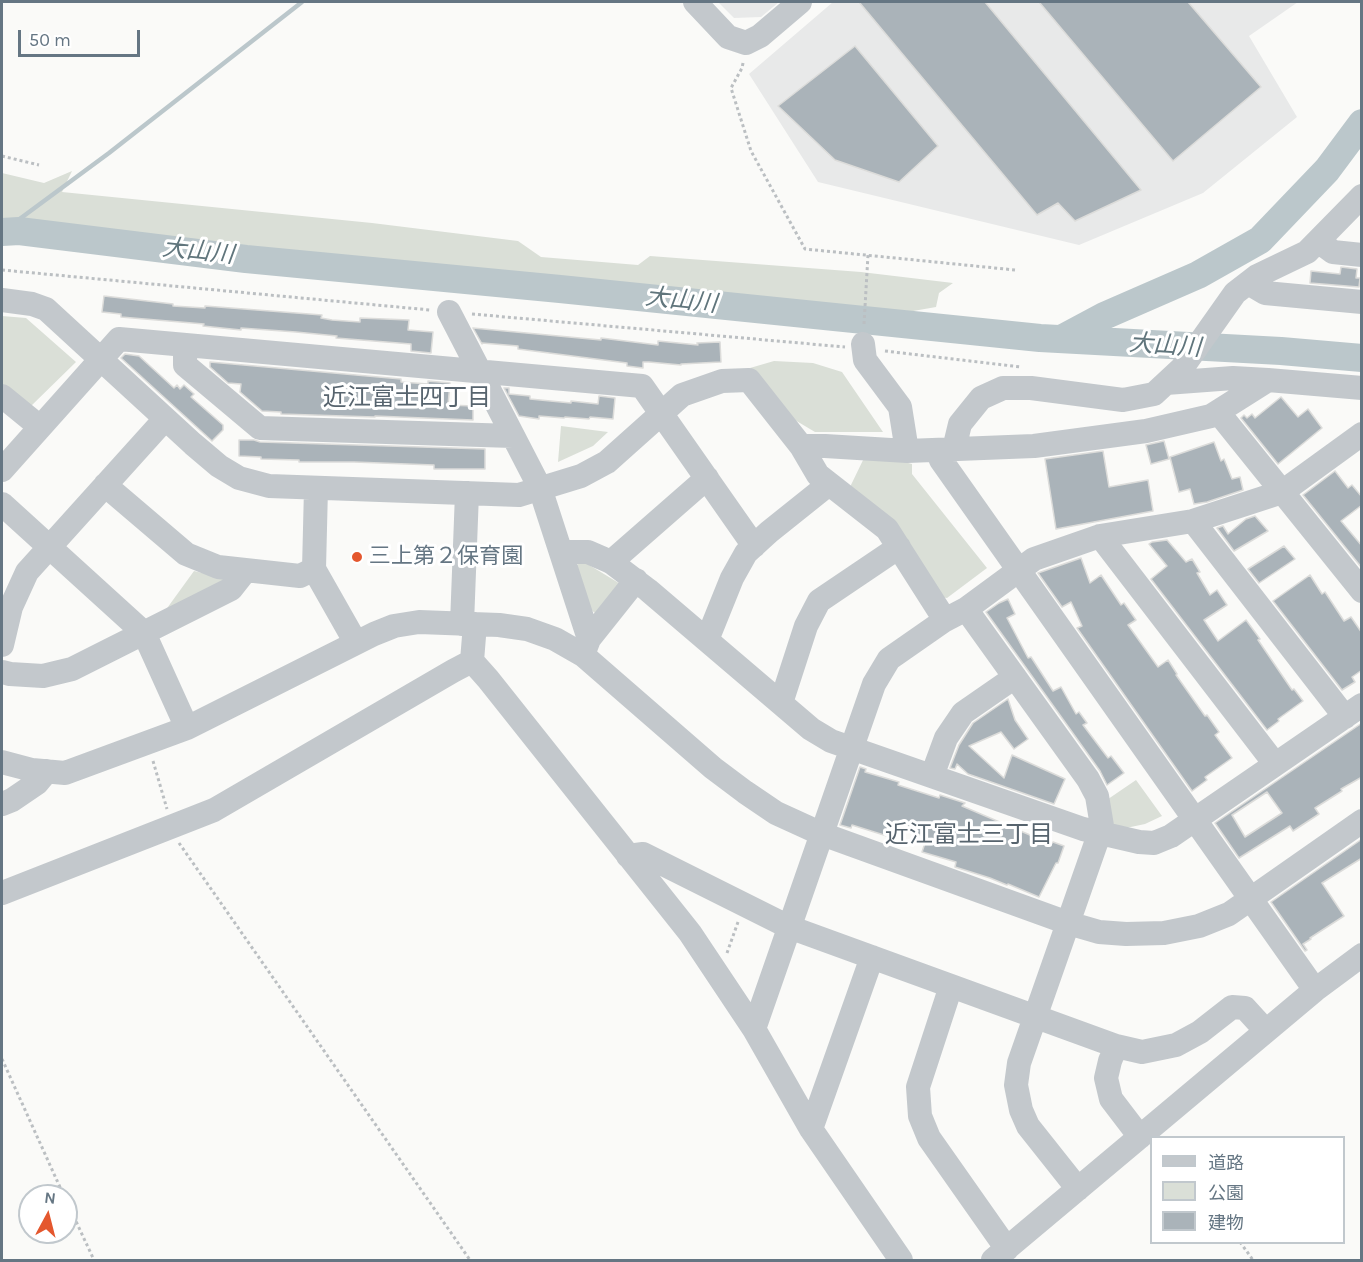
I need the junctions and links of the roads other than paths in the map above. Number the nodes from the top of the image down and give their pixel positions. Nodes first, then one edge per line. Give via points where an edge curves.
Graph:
1 (695, 2) edge
2 (800, 2) edge
3 (1362, 196) edge
4 (1318, 241) junction
5 (1362, 255) edge
6 (1248, 283) junction
7 (2, 300) edge
8 (1362, 302) edge
9 (449, 312) road end
10 (185, 345) junction
11 (863, 347) road end
12 (101, 359) junction
13 (480, 371) junction
14 (1268, 380) junction
15 (1166, 383) junction
16 (1362, 388) edge
17 (2, 396) edge
18 (1218, 412) junction
19 (662, 414) junction
20 (165, 419) junction
21 (40, 427) junction
22 (513, 436) junction
23 (1359, 440) edge
24 (801, 446) junction
25 (946, 449) junction
26 (907, 450) junction
27 (2, 470) edge
28 (707, 478) junction
29 (829, 484) junction
30 (105, 486) junction
31 (316, 488) junction
32 (540, 489) junction
33 (1282, 492) junction
34 (467, 493) junction
35 (2, 504) edge
36 (1193, 521) junction
37 (1100, 536) junction
38 (754, 546) junction
39 (50, 548) junction
40 (899, 548) junction
41 (561, 552) junction
42 (611, 561) junction
43 (314, 569) junction
44 (246, 570) junction
45 (1019, 570) junction
46 (636, 580) junction
47 (1362, 591) edge
48 (966, 609) junction
49 (945, 620) junction
50 (468, 624) junction
51 (144, 633) junction
52 (707, 640) junction
53 (356, 643) junction
54 (2, 645) edge
55 (586, 647) junction
56 (472, 661) junction
57 (2, 672) edge
58 (1015, 677) junction
59 (781, 703) junction
60 (1353, 711) edge
61 (187, 728) junction
62 (851, 748) junction
63 (2, 762) edge
64 (1275, 764) junction
65 (47, 771) junction
66 (932, 776) junction
67 (2, 804) edge
68 (1195, 819) junction
69 (1362, 821) edge
70 (1100, 833) junction
71 (822, 834) junction
72 (628, 856) junction
73 (2, 893) edge
74 (1250, 898) junction
75 (1068, 923) junction
76 (789, 927) junction
77 (1362, 955) edge
78 (872, 957) junction
79 (951, 986) junction
80 (1315, 990) junction
81 (1035, 1017) junction
82 (754, 1029) junction
83 (1266, 1031) junction
84 (1116, 1046) junction
85 (811, 1129) junction
86 (1140, 1137) junction
87 (1078, 1190) junction
88 (1000, 1255) edge
89 (901, 1260) edge

1 - 2 street via 728,37 746,43
3 - 4 street
4 - 5 street via 1333,252
4 - 6 street via 1307,252
6 - 8 street via 1265,292
6 - 15 street via 1234,293 1182,368
7 - 12 street via 46,309
9 - 13 street
10 - 12 street via 119,339
10 - 13 street
10 - 22 street via 185,365 261,428
11 - 26 street via 865,360 900,407
12 - 20 street
12 - 21 street
13 - 19 street via 642,386
13 - 22 street
14 - 15 street via 1233,378
14 - 16 street
14 - 18 street
15 - 25 street via 1154,394 1123,400 1003,388 981,398
17 - 21 street
18 - 25 street via 1146,431 1034,446
18 - 33 street
19 - 24 street via 682,395 722,381 749,380
19 - 28 street
19 - 32 street via 607,462 581,476
20 - 30 street
20 - 31 street via 219,466 239,478 269,486
21 - 27 street
22 - 32 street
23 - 33 street
24 - 26 street
24 - 29 street via 818,475
25 - 26 street
25 - 45 street via 941,460
28 - 38 street
28 - 42 street
29 - 38 street
29 - 40 street via 887,530
30 - 39 street
30 - 44 street via 186,554 218,567
31 - 34 street
31 - 43 street
32 - 34 street via 519,495
32 - 41 street
33 - 36 street
33 - 47 street
34 - 50 street
35 - 39 street
36 - 37 street
36 - 60 street
37 - 45 street via 1034,560
37 - 64 street
38 - 52 street via 732,578
39 - 51 street
39 - 54 street via 27,572 11,607
40 - 49 street
40 - 59 street via 819,601 806,626
41 - 42 street via 588,552
41 - 55 street
42 - 46 street
43 - 44 street via 300,576
43 - 53 street
44 - 51 street via 231,589
45 - 48 street
45 - 68 street
46 - 52 street
46 - 55 street
48 - 49 street
48 - 58 street
49 - 62 street via 889,658 874,684
50 - 53 street via 419,622 394,626
50 - 55 street via 527,628
50 - 56 street
51 - 57 street via 72,669 43,676
51 - 61 street
52 - 59 street
53 - 61 street
55 - 71 street via 713,768 776,813
56 - 72 street
56 - 73 street via 214,810
58 - 66 street via 963,712 946,738
58 - 70 street via 1088,779 1097,796
59 - 62 street via 811,729
60 - 64 street
61 - 65 street via 65,773
62 - 66 street
62 - 71 street
63 - 65 street
64 - 68 street
65 - 67 street via 37,783
66 - 70 street
68 - 70 street via 1154,843
68 - 74 street
69 - 74 street
70 - 75 street
71 - 75 street
71 - 76 street
72 - 76 street via 643,854
72 - 82 street via 690,933
74 - 75 street via 1228,914 1199,926 1164,933 1099,932
74 - 80 street
75 - 81 street
76 - 78 street
76 - 82 street
77 - 80 street
78 - 79 street
78 - 85 street
79 - 81 street
79 - 88 street via 918,1086 920,1116 929,1138
80 - 83 street
81 - 84 street
81 - 87 street via 1019,1063 1016,1085 1021,1110 1028,1126
82 - 85 street
83 - 84 street via 1245,1008 1232,1007 1176,1045 1142,1052
83 - 86 street
84 - 86 street via 1106,1078 1112,1099
85 - 89 street
86 - 87 street
87 - 88 street

